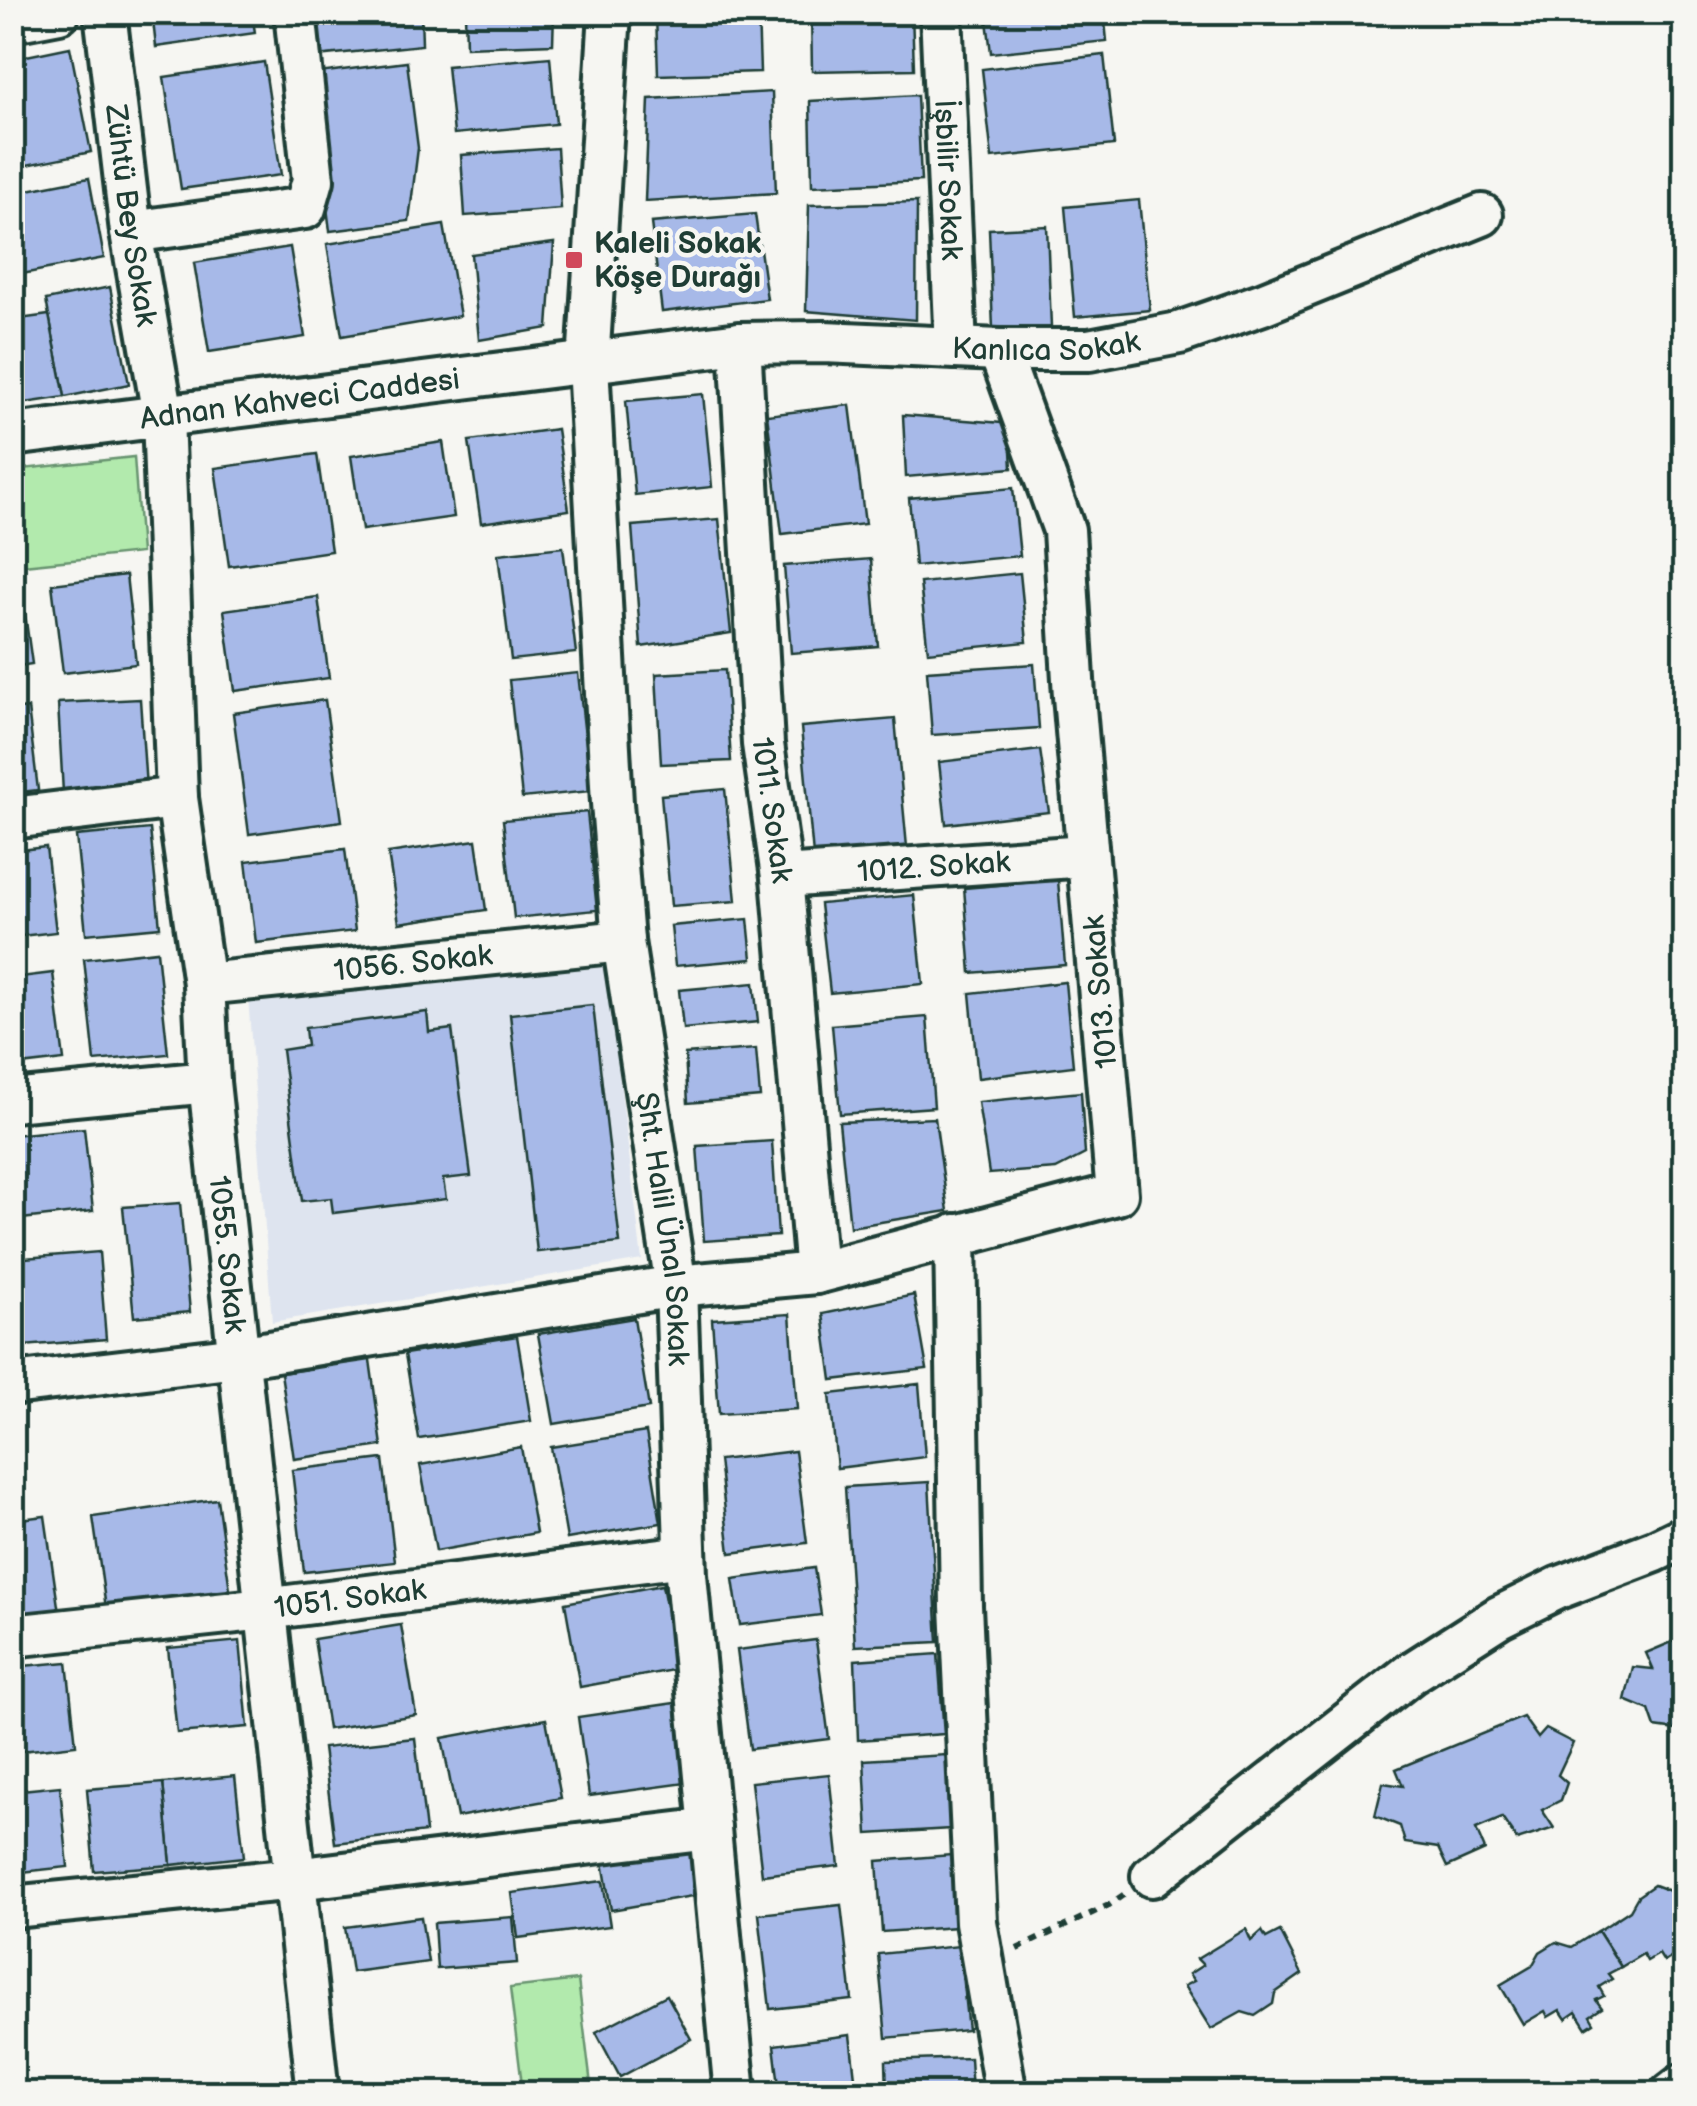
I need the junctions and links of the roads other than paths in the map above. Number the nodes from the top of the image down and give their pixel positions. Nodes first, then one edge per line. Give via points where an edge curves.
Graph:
1 (59, 12) edge
2 (104, 12) edge
3 (295, 12) edge
4 (610, 12) edge
5 (941, 12) edge
6 (12, 21) edge
7 (1482, 215) dead end
8 (132, 232) junction
9 (740, 343) junction
10 (956, 348) junction
11 (1000, 350) junction
12 (588, 364) junction
13 (163, 415) junction
14 (12, 435) edge
15 (177, 798) junction
16 (12, 818) edge
17 (1087, 856) junction
18 (782, 877) junction
19 (624, 941) junction
20 (204, 984) junction
21 (208, 1082) junction
22 (12, 1100) edge
23 (954, 1235) junction
24 (816, 1273) junction
25 (676, 1286) junction
26 (238, 1356) junction
27 (12, 1384) edge
28 (1684, 1537) edge
29 (685, 1556) junction
30 (266, 1609) junction
31 (12, 1636) edge
32 (710, 1829) junction
33 (1152, 1876) road end
34 (294, 1879) junction
35 (12, 1907) edge
36 (1684, 2084) edge
37 (318, 2094) edge
38 (735, 2094) edge
39 (1006, 2094) edge
40 (1671, 2094) edge

1 - 6 street
2 - 8 street, Zühtü Bey Sokak
3 - 8 street via 313,180 305,208
4 - 12 street, Şht. Halil Ünal Sokak
5 - 10 street, İşbilir Sokak
7 - 11 street, Kanlıca Sokak via 1179,333 1089,350
8 - 13 street, Zühtü Bey Sokak
9 - 10 street, Kanlıca Sokak
9 - 12 street, Kanlıca Sokak
9 - 18 street, 1011. Sokak via 763,744
10 - 11 street, Kanlıca Sokak
11 - 17 street, 1013. Sokak via 1064,530
12 - 13 street, Adnan Kahveci Caddesi
12 - 19 street, Şht. Halil Ünal Sokak
13 - 14 street, Adnan Kahveci Caddesi
13 - 15 street, 1055. Sokak
15 - 16 street
15 - 20 street, 1055. Sokak
17 - 18 street, 1012. Sokak
17 - 23 street, 1013. Sokak via 1118,1194
18 - 24 street, 1011. Sokak
19 - 20 street, 1056. Sokak
19 - 25 street, Şht. Halil Ünal Sokak
20 - 21 street, 1055. Sokak
21 - 22 street
21 - 26 street, 1055. Sokak
23 - 24 street, 1013. Sokak
23 - 39 street via 976,1922
24 - 25 street, 1013. Sokak
25 - 26 street, 1013. Sokak
25 - 29 street, Şht. Halil Ünal Sokak
26 - 27 street, 1013. Sokak
26 - 30 street, 1055. Sokak
28 - 33 street via 1499,1617 1410,1674
29 - 30 street, 1051. Sokak
29 - 32 street, Şht. Halil Ünal Sokak
30 - 31 street, 1051. Sokak
30 - 34 street, 1055. Sokak
32 - 34 street
32 - 38 street, Şht. Halil Ünal Sokak
34 - 35 street
34 - 37 street, 1055. Sokak
36 - 40 street

